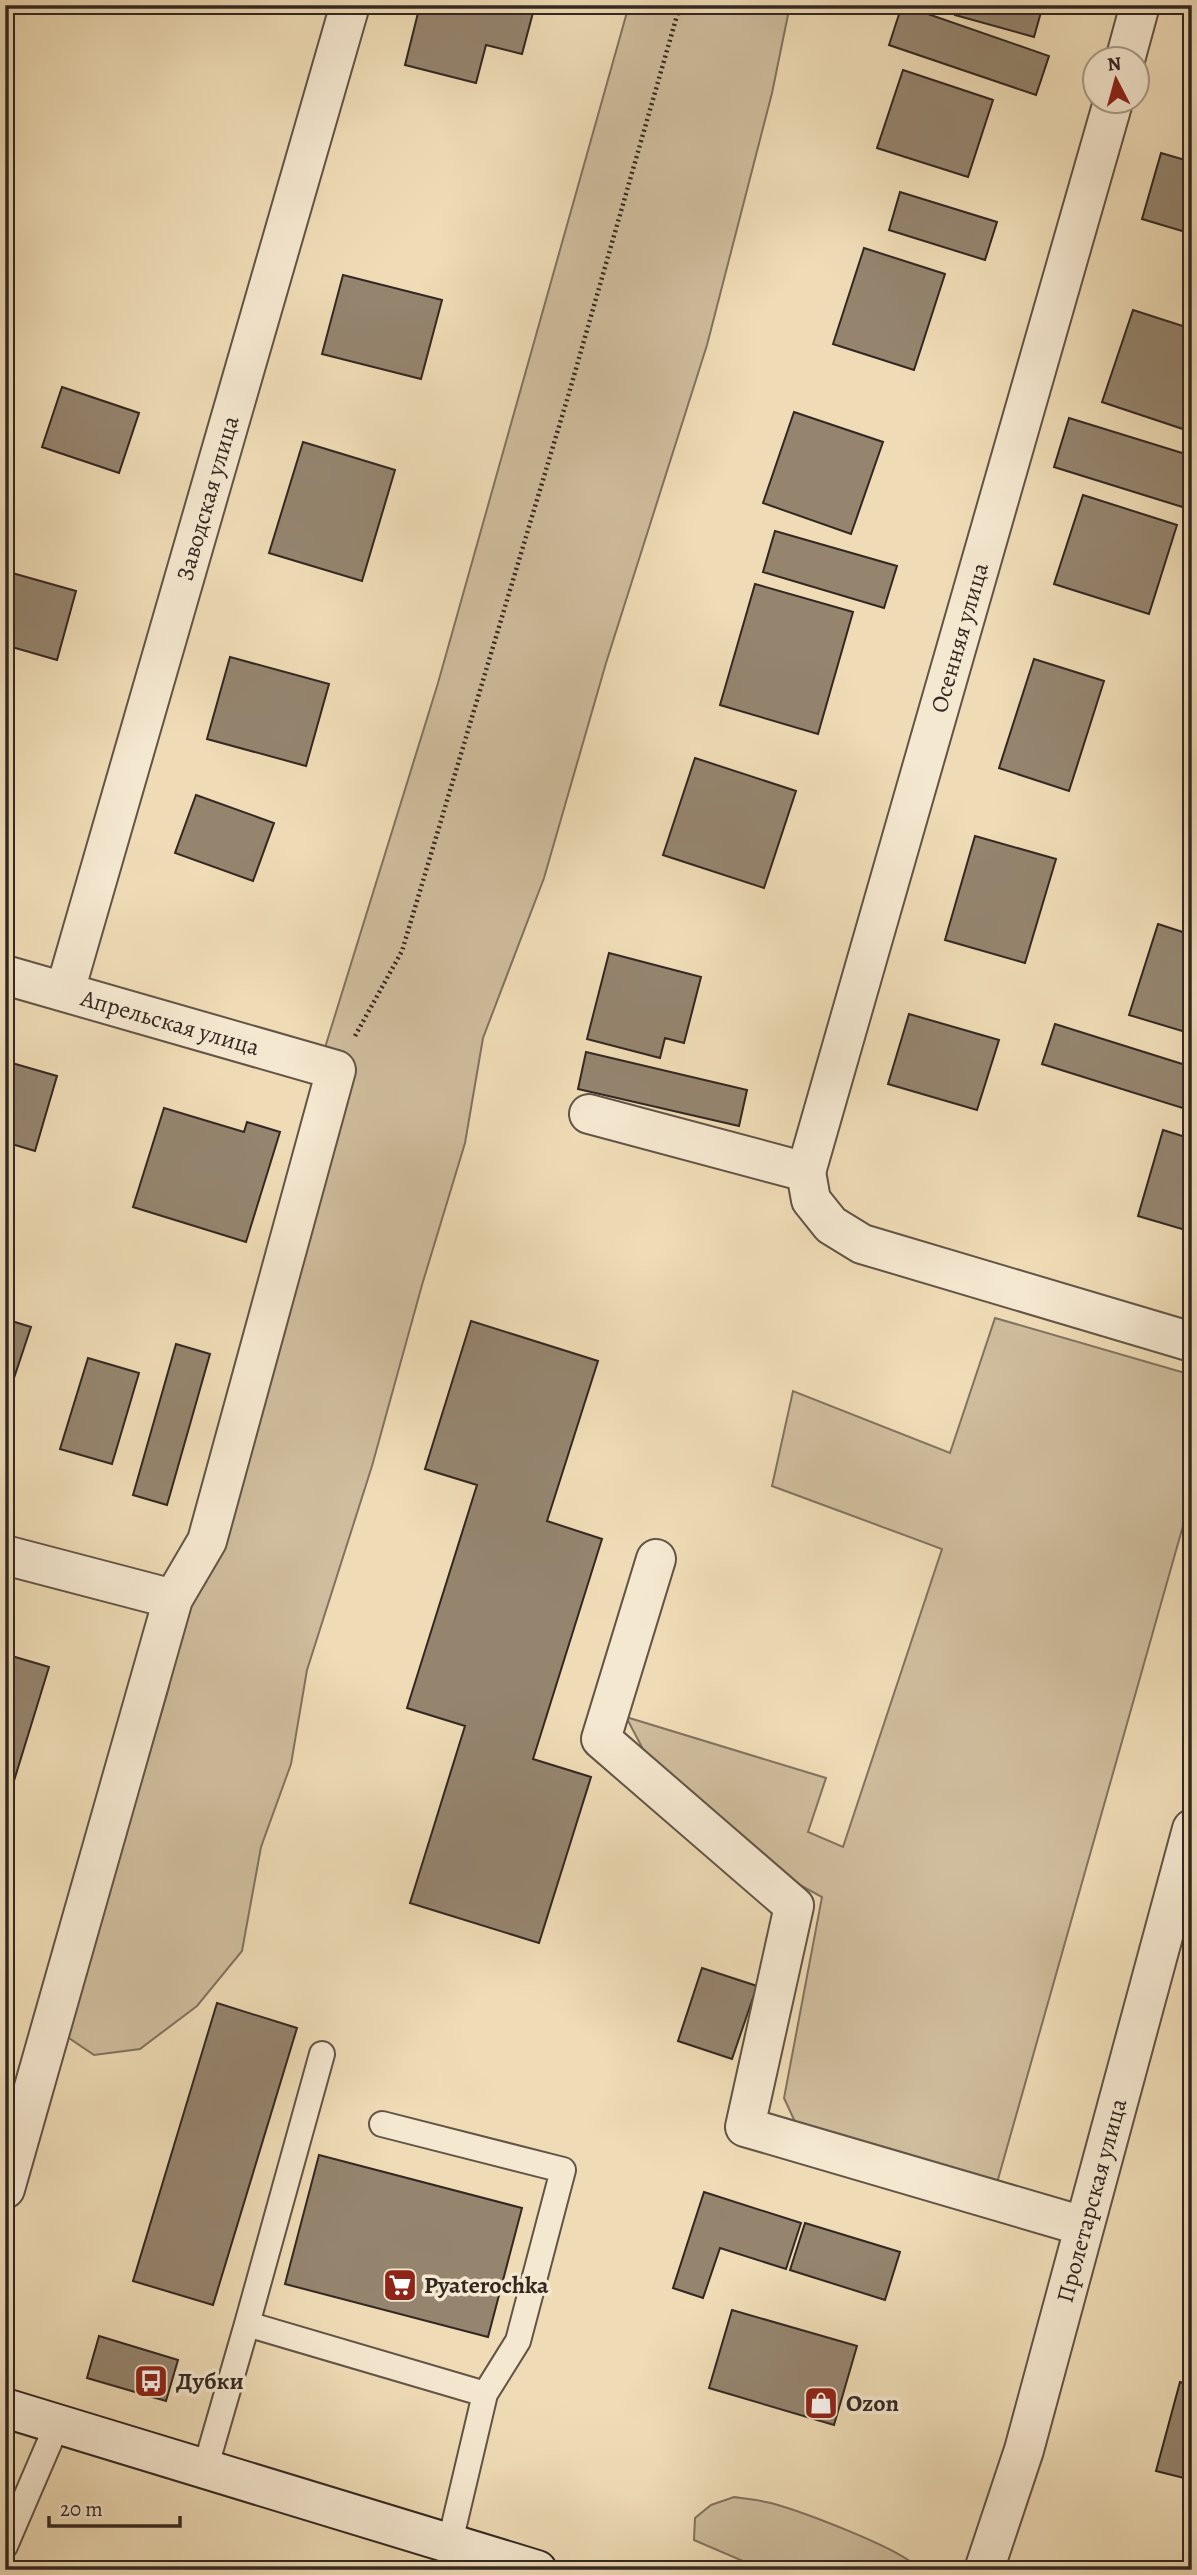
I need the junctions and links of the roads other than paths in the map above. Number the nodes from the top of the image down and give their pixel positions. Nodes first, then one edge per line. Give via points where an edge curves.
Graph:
1 (350, 5) edge
2 (1140, 5) edge
3 (1129, 46) edge
4 (1108, 116) edge
5 (5, 975) edge
6 (65, 991) junction
7 (589, 1114) dead end
8 (806, 1172) junction
9 (1192, 1342) edge
10 (5, 1555) edge
11 (656, 1559) dead end
12 (173, 1599) junction
13 (1192, 1829) edge
14 (322, 2054) dead end
15 (382, 2124) dead end
16 (5, 2189) edge
17 (1083, 2226) junction
18 (247, 2324) junction
19 (485, 2394) junction
20 (5, 2408) edge
21 (57, 2425) junction
22 (205, 2469) junction
23 (450, 2542) junction
24 (5, 2546) edge
25 (518, 2567) edge
26 (984, 2570) edge

1 - 6 street, Заводская улица
2 - 3 street
4 - 8 street, Осенняя улица
5 - 6 street, Апрельская улица
6 - 12 street, Апрельская улица via 336,1070 207,1541
7 - 8 street
8 - 9 street via 817,1208 831,1225 862,1244
10 - 12 street
11 - 17 street via 601,1739 794,1906 745,2127
12 - 16 street
13 - 17 street, Пролетарская улица
14 - 18 lane
15 - 19 lane via 563,2170 518,2341
17 - 26 street, Пролетарская улица via 1024,2450
18 - 19 lane
18 - 22 lane
19 - 23 lane
20 - 21 street
21 - 22 street
21 - 24 lane
22 - 23 street
23 - 25 street

